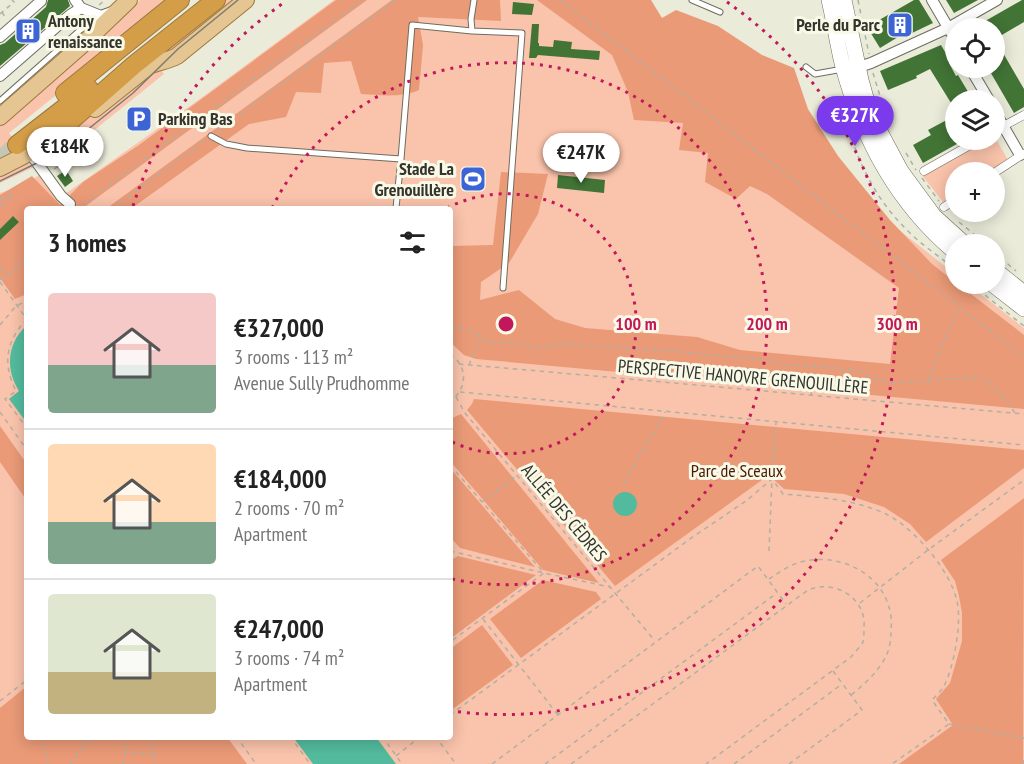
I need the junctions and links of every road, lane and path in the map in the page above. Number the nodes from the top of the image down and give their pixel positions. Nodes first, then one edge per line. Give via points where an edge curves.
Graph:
1 (12, 0) edge
2 (180, 0) edge
3 (199, 0) edge
4 (216, 0) edge
5 (246, 0) edge
6 (363, 0) edge
7 (395, 0) edge
8 (474, 0) edge
9 (560, 0) edge
10 (692, 0) edge
11 (829, 0) edge
12 (844, 0) edge
13 (858, 0) edge
14 (932, 0) edge
15 (997, 0) edge
16 (41, 2) dead end
17 (78, 4) edge
18 (125, 4) edge
19 (720, 12) dead end
20 (0, 14) edge
21 (101, 16) junction
22 (966, 18) edge
23 (945, 23) edge
24 (945, 29) edge
25 (472, 31) junction
26 (0, 37) edge
27 (858, 66) junction
28 (806, 67) dead end
29 (0, 76) edge
30 (0, 100) edge
31 (884, 109) dead end
32 (1024, 115) edge
33 (0, 117) edge
34 (1005, 125) edge
35 (1005, 135) edge
36 (212, 136) junction
37 (23, 146) junction
38 (902, 146) dead end
39 (961, 150) edge
40 (1022, 154) edge
41 (401, 159) junction
42 (1005, 166) edge
43 (0, 168) edge
44 (924, 171) dead end
45 (0, 200) edge
46 (70, 204) dead end
47 (81, 206) edge
48 (116, 206) edge
49 (396, 206) edge
50 (0, 207) edge
51 (944, 207) joint
52 (954, 234) edge
53 (974, 234) edge
54 (945, 243) edge
55 (1005, 261) edge
56 (24, 262) edge
57 (0, 267) edge
58 (1017, 271) dead end
59 (6, 276) junction
60 (1005, 278) edge
61 (0, 281) edge
62 (502, 288) dead end
63 (1024, 293) edge
64 (984, 294) edge
65 (1005, 294) edge
66 (24, 302) edge
67 (16, 306) junction
68 (959, 307) junction
69 (1024, 309) edge
70 (24, 315) edge
71 (24, 322) edge
72 (0, 325) edge
73 (1024, 326) edge
74 (453, 328) edge
75 (480, 337) junction
76 (453, 357) edge
77 (1024, 357) edge
78 (459, 364) junction
79 (469, 366) junction
80 (814, 366) junction
81 (928, 382) junction
82 (460, 392) junction
83 (811, 395) junction
84 (456, 397) junction
85 (453, 400) edge
86 (665, 411) junction
87 (0, 412) edge
88 (1015, 413) junction
89 (1024, 414) edge
90 (776, 422) junction
91 (24, 424) edge
92 (1024, 445) edge
93 (24, 446) edge
94 (453, 468) edge
95 (516, 475) junction
96 (772, 479) junction
97 (1024, 480) edge
98 (624, 483) dead end
99 (482, 502) junction
100 (769, 550) dead end
101 (928, 550) junction
102 (453, 552) edge
103 (544, 573) junction
104 (768, 580) junction
105 (610, 587) junction
106 (879, 587) junction
107 (777, 592) junction
108 (615, 594) junction
109 (859, 603) junction
110 (786, 605) junction
111 (483, 618) junction
112 (453, 640) edge
113 (656, 642) junction
114 (519, 664) junction
115 (833, 670) junction
116 (24, 682) edge
117 (843, 684) junction
118 (851, 695) junction
119 (0, 700) edge
120 (453, 713) edge
121 (558, 715) junction
122 (949, 724) junction
123 (1024, 738) edge
124 (42, 740) edge
125 (89, 740) edge
126 (124, 740) edge
127 (152, 740) edge
128 (239, 740) edge
129 (293, 740) edge
130 (385, 740) edge
131 (416, 740) edge
132 (438, 740) edge
133 (126, 752) junction
134 (154, 754) junction
135 (396, 756) junction
136 (1024, 760) edge
137 (48, 764) edge
138 (70, 764) edge
139 (123, 764) edge
140 (155, 764) edge
141 (256, 764) edge
142 (310, 764) edge
143 (402, 764) edge
144 (456, 764) edge
145 (492, 764) edge
146 (545, 764) edge
147 (570, 764) edge
148 (706, 764) edge
149 (734, 764) edge
150 (789, 764) edge
151 (892, 764) edge
152 (1023, 764) edge

1 - 20 path
2 - 37 highway
3 - 37 highway
4 - 37 highway via 59,131
5 - 37 main road via 177,56 149,66 47,146
6 - 47 path
7 - 36 path
8 - 25 lane
9 - 68 path
10 - 19 lane
11 - 27 main road
12 - 27 main road
13 - 27 path via 865,34
14 - 23 street
15 - 22 street
16 - 26 street
17 - 21 street
17 - 29 street
18 - 21 street
18 - 33 main road
21 - 30 lane via 78,31
24 - 27 street
25 - 41 lane via 412,24
25 - 62 lane via 522,33
27 - 28 lane via 815,74
27 - 31 path
27 - 52 main road via 866,98 901,171 934,216
27 - 54 main road via 853,100 867,135 912,209
32 - 34 street
35 - 40 street
36 - 41 lane via 226,144 247,148
36 - 48 path
37 - 43 main road
37 - 46 street
38 - 51 path
39 - 44 street
40 - 42 street
41 - 49 lane
45 - 50 path via 13,194
51 - 53 path
55 - 58 path
56 - 59 path
57 - 59 path
59 - 61 path
60 - 63 main road
61 - 67 path
64 - 73 path
65 - 69 main road
66 - 67 path
67 - 70 path
67 - 72 path
68 - 77 path
68 - 81 path
71 - 91 path via 8,348 7,364 16,391 5,399
74 - 75 path
75 - 79 path
75 - 80 path via 536,348 564,343
76 - 78 path
78 - 79 path, PERSPECTIVE HANOVRE GRENOUILLÈRE
78 - 82 path via 464,379
79 - 83 path, PERSPECTIVE HANOVRE GRENOUILLÈRE
80 - 81 path via 857,370 880,381
80 - 83 path
81 - 88 path via 987,380
82 - 84 path
82 - 86 path
83 - 88 path, PERSPECTIVE HANOVRE GRENOUILLÈRE
84 - 85 path
84 - 95 path, ALLÉE DES CÈDRES
86 - 90 path
86 - 98 path
87 - 93 path
88 - 89 path, PERSPECTIVE HANOVRE GRENOUILLÈRE
90 - 92 path
90 - 96 path
94 - 99 path
95 - 99 path
95 - 105 path, ALLÉE DES CÈDRES
96 - 100 path
96 - 101 path via 783,494 851,503 887,515
96 - 108 path
97 - 101 path
99 - 103 path
101 - 106 path
101 - 122 path via 948,577 957,602 958,634 950,668 943,687 932,700
102 - 103 path
103 - 105 path
103 - 111 path
104 - 106 path via 803,561 823,560 857,568
104 - 107 path
104 - 113 path via 758,566
105 - 108 path, ALLÉE DES CÈDRES
106 - 109 path
106 - 118 path via 892,620 888,652 874,673
107 - 110 path
107 - 146 path
108 - 113 path, ALLÉE DES CÈDRES
108 - 114 path
109 - 110 path via 847,593 819,587
109 - 115 path via 865,621 863,641 851,657
110 - 147 path
111 - 112 path
111 - 114 path
113 - 121 path
114 - 120 path
114 - 121 path
115 - 117 path
115 - 148 path
116 - 119 path
117 - 118 path
117 - 149 path
118 - 150 path via 862,710
121 - 145 path
122 - 123 path
122 - 151 path
124 - 137 path
125 - 138 path
126 - 133 path
127 - 134 path
128 - 141 path
129 - 142 path
130 - 135 path
131 - 135 path
132 - 144 path
133 - 134 path
133 - 139 path
134 - 140 path
135 - 143 path
136 - 152 path

